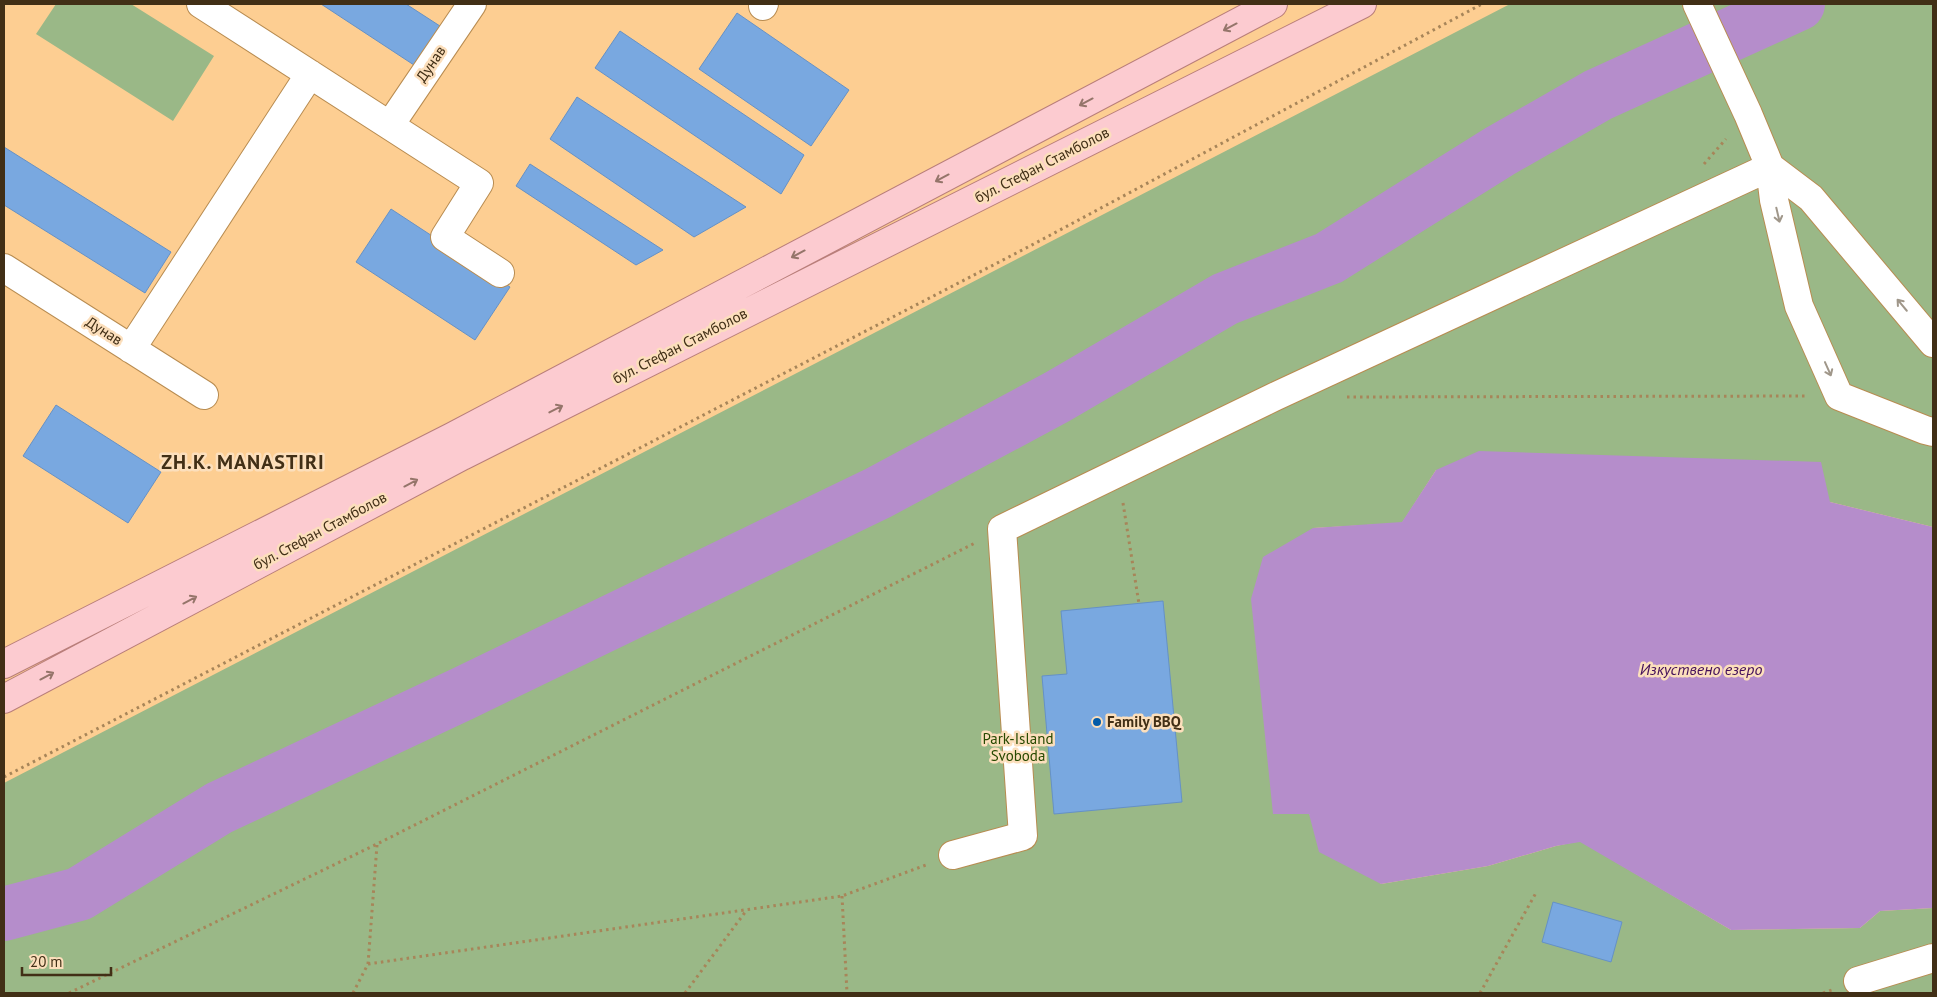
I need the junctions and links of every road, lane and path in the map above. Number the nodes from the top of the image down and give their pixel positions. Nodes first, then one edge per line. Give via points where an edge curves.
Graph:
1 (201, 4) edge
2 (472, 4) edge
3 (1273, 4) edge
4 (1362, 4) edge
5 (1482, 4) edge
6 (1697, 4) edge
7 (310, 74) junction
8 (390, 125) junction
9 (1770, 167) junction
10 (500, 273) dead end
11 (7, 277) edge
12 (1933, 342) edge
13 (131, 349) junction
14 (204, 395) dead end
15 (1839, 396) junction
16 (1343, 397) dead end
17 (1933, 432) edge
18 (1118, 472) junction
19 (1002, 529) junction
20 (1139, 604) dead end
21 (4, 664) edge
22 (4, 699) edge
23 (4, 777) edge
24 (377, 844) junction
25 (953, 855) joint
26 (1537, 891) dead end
27 (842, 896) junction
28 (746, 911) junction
29 (1933, 958) edge
30 (368, 964) junction
31 (1858, 981) dead end
32 (69, 993) edge
33 (353, 993) edge
34 (685, 993) edge
35 (847, 993) edge
36 (1480, 993) edge

1 - 7 street
2 - 8 street, Дунав
3 -> 21 main road, бул. Стефан Стамболов via 452,437
22 -> 4 main road, бул. Стефан Стамболов via 462,456
5 - 23 path via 1030,246
6 - 9 street
7 - 8 street
7 - 13 street
8 - 10 street via 479,183 445,237
12 -> 9 street via 1811,198
9 -> 15 street via 1774,200 1800,306
9 - 18 street
11 - 13 street, Дунав
13 - 14 street, Дунав
15 - 16 path
15 - 17 street
18 - 19 street
18 - 20 path
19 - 24 path
19 - 25 street via 1023,836
24 - 30 path
24 - 32 path
25 - 27 path
26 - 36 path
27 - 28 path
27 - 35 path
28 - 30 path
28 - 34 path
29 - 31 street
30 - 33 path

